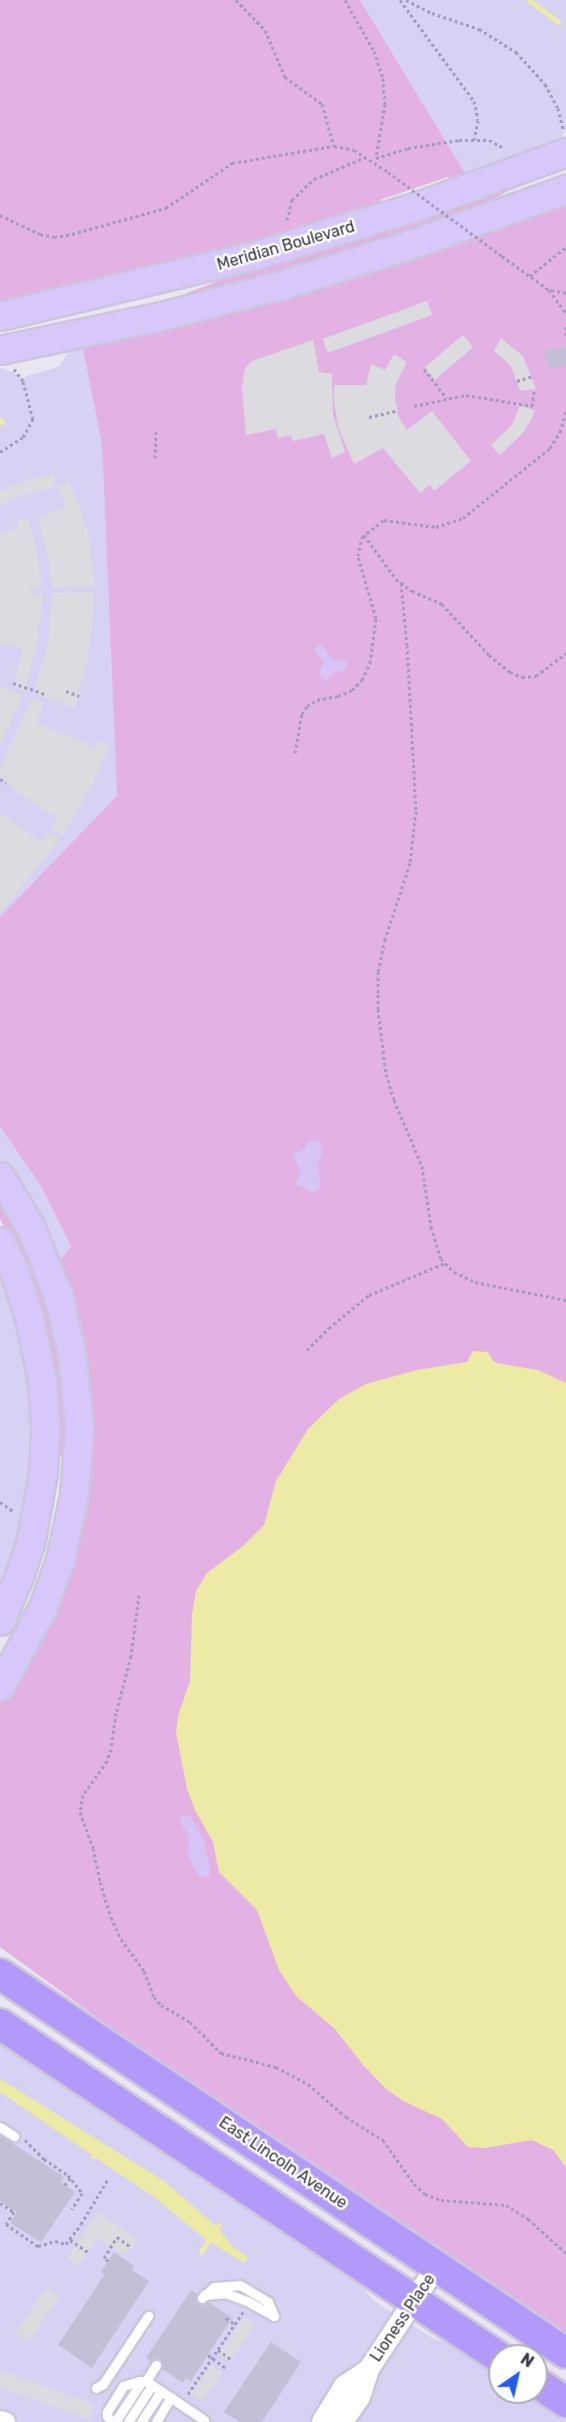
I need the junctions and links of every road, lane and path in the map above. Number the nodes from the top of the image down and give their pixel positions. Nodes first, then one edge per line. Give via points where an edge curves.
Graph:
1 (236, 0) edge
2 (345, 0) edge
3 (400, 0) edge
4 (406, 0) edge
5 (474, 140) junction
6 (564, 140) edge
7 (334, 146) junction
8 (502, 147) dead end
9 (366, 157) junction
10 (374, 160) junction
11 (566, 189) edge
12 (0, 214) edge
13 (287, 220) dead end
14 (566, 247) edge
15 (530, 276) junction
16 (549, 290) junction
17 (566, 293) edge
18 (566, 314) edge
19 (0, 316) edge
20 (566, 326) edge
21 (566, 337) edge
22 (4, 358) edge
23 (424, 369) dead end
24 (533, 375) dead end
25 (517, 381) dead end
26 (534, 391) dead end
27 (447, 398) junction
28 (414, 406) dead end
29 (396, 411) dead end
30 (566, 411) edge
31 (369, 417) dead end
32 (156, 430) dead end
33 (0, 452) edge
34 (155, 458) dead end
35 (364, 535) junction
36 (401, 583) junction
37 (566, 653) edge
38 (14, 683) dead end
39 (66, 691) dead end
40 (47, 695) dead end
41 (79, 696) dead end
42 (295, 753) dead end
43 (0, 779) edge
44 (6, 783) dead end
45 (0, 1176) edge
46 (0, 1241) edge
47 (445, 1263) junction
48 (566, 1300) edge
49 (307, 1350) dead end
50 (0, 1502) edge
51 (18, 1517) dead end
52 (139, 1595) dead end
53 (0, 1621) edge
54 (0, 1686) edge
55 (0, 1974) edge
56 (0, 2024) edge
57 (0, 2127) edge
58 (19, 2137) joint
59 (70, 2178) junction
60 (108, 2179) dead end
61 (65, 2185) dead end
62 (0, 2203) edge
63 (72, 2209) dead end
64 (70, 2240) junction
65 (131, 2247) dead end
66 (88, 2252) dead end
67 (566, 2253) edge
68 (106, 2259) dead end
69 (437, 2266) junction
70 (203, 2296) dead end
71 (415, 2301) junction
72 (247, 2305) dead end
73 (148, 2316) dead end
74 (273, 2316) dead end
75 (226, 2318) dead end
76 (235, 2324) junction
77 (217, 2350) junction
78 (488, 2350) edge
79 (566, 2353) edge
80 (208, 2355) dead end
81 (212, 2358) junction
82 (231, 2360) dead end
83 (156, 2365) dead end
84 (226, 2368) dead end
85 (369, 2369) junction
86 (147, 2383) junction
87 (96, 2388) dead end
88 (548, 2390) edge
89 (161, 2391) junction
90 (171, 2397) junction
91 (185, 2399) dead end
92 (566, 2402) edge
93 (204, 2420) dead end
94 (0, 2421) edge
95 (4, 2422) edge
96 (113, 2422) edge
97 (128, 2422) edge
98 (141, 2422) edge
99 (156, 2422) edge
100 (322, 2422) edge
101 (343, 2422) edge

1 - 7 path via 265,30 285,77 322,104
2 - 10 path via 374,51 382,78 385,104
3 - 5 path via 474,101 478,120
4 - 6 path via 479,29 508,46 544,84 558,108
5 - 8 path via 492,141
5 - 10 path via 429,144
6 - 19 main road, Meridian Boulevard via 414,207 256,255
7 - 9 path via 345,146
7 - 12 path via 232,163 166,208 66,235 40,234
9 - 10 path
9 - 13 path via 314,179 292,200
10 - 15 path, bridge
11 - 22 main road, Meridian Boulevard via 285,284
14 - 15 path
15 - 16 path
16 - 17 path
16 - 18 path
20 - 21 path
22 - 33 path via 23,381 33,420 23,437
23 - 27 path
24 - 25 path
26 - 27 path via 532,406 473,396
27 - 28 path
29 - 31 path
30 - 35 path via 550,448 463,518 436,527 389,519
32 - 34 path
35 - 36 path via 381,562
35 - 42 path via 358,556 376,618 370,663 352,690 307,706
36 - 37 path via 442,604 493,659 514,674 540,674
36 - 47 path via 414,775 414,837 381,953 378,1009 388,1082 422,1166 432,1232
38 - 40 path
39 - 41 path
43 - 44 path
45 - 54 main road via 30,1226 58,1295 75,1369 79,1427 74,1494 60,1560 43,1607
46 - 53 main road via 30,1318 45,1421 43,1473 31,1540
47 - 48 path via 475,1282
47 - 49 path via 369,1295
50 - 51 path
52 - 67 path via 131,1656 111,1749 83,1795 80,1812 111,1917 144,1971 154,1997 190,2022 220,2053 276,2067 308,2084 346,2117 383,2140 425,2194 441,2200 509,2206
55 - 69 main road, East Lincoln Avenue
56 - 71 main road
57 - 58 lane
58 - 59 path
59 - 61 path
59 - 63 path via 82,2193
60 - 64 path
62 - 64 path via 14,2212 6,2224 38,2246 56,2241 66,2244
64 - 66 path
65 - 68 path via 117,2237
69 - 71 street, Lioness Place
69 - 79 main road, East Lincoln Avenue
70 - 74 lane via 214,2287 240,2285 268,2302
71 - 78 main road
71 - 85 street, Lioness Place
72 - 76 path
73 - 87 lane via 103,2384
75 - 76 path
76 - 77 path
77 - 81 path
77 - 82 path
80 - 81 path
81 - 84 path
81 - 91 path
83 - 86 lane
85 - 100 street, Lioness Place via 344,2386
85 - 101 street, Lioness Place via 360,2397
86 - 89 lane
86 - 96 lane via 132,2381 123,2386 107,2412
86 - 97 lane
88 - 92 main road
89 - 90 lane
89 - 98 lane
90 - 93 lane
90 - 99 lane
94 - 95 street

